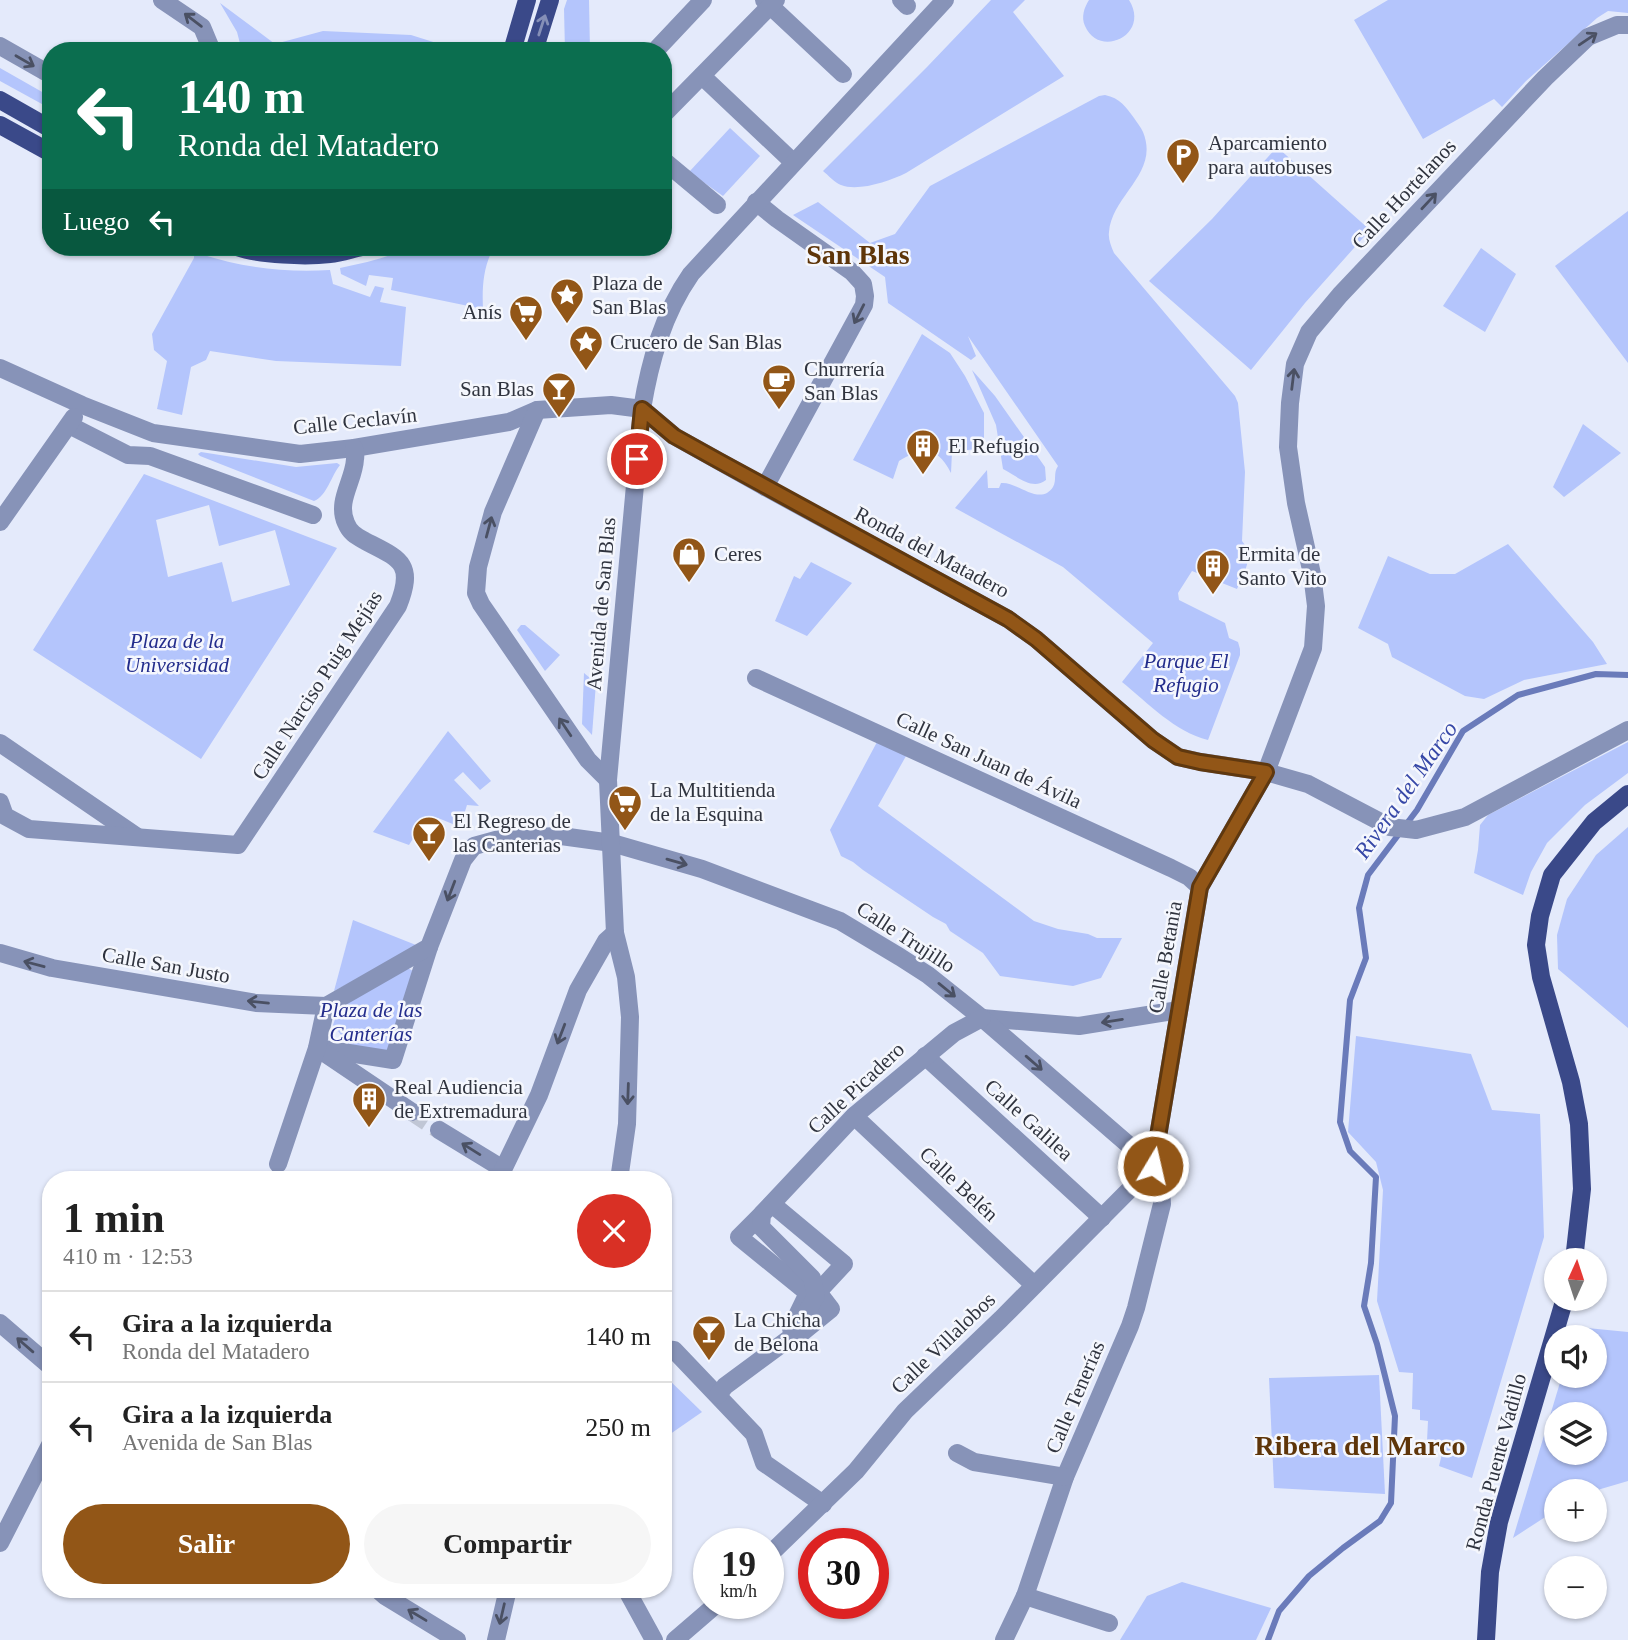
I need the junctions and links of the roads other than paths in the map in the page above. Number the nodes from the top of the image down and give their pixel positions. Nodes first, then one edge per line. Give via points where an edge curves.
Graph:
1 (162, 0) edge
2 (527, 0) edge
3 (550, 0) edge
4 (703, 0) edge
5 (945, 0) edge
6 (771, 2) edge
7 (1628, 24) edge
8 (208, 42) edge
9 (515, 42) edge
10 (537, 42) edge
11 (663, 42) edge
12 (0, 46) edge
13 (42, 70) edge
14 (843, 74) dead end
15 (702, 76) junction
16 (0, 100) edge
17 (672, 106) edge
18 (42, 124) edge
19 (0, 125) edge
20 (42, 148) edge
21 (793, 162) junction
22 (672, 168) edge
23 (756, 202) junction
24 (717, 205) dead end
25 (0, 368) edge
26 (82, 405) junction
27 (642, 409) junction
28 (537, 410) junction
29 (69, 425) junction
30 (153, 433) junction
31 (354, 448) junction
32 (150, 456) junction
33 (765, 487) junction
34 (313, 515) dead end
35 (0, 522) edge
36 (755, 678) dead end
37 (1628, 730) edge
38 (0, 743) edge
39 (1266, 772) junction
40 (608, 780) junction
41 (1628, 794) edge
42 (2, 813) edge
43 (138, 837) junction
44 (612, 843) junction
45 (1200, 887) junction
46 (615, 933) junction
47 (429, 947) junction
48 (0, 953) edge
49 (326, 1006) junction
50 (1179, 1010) junction
51 (982, 1018) junction
52 (317, 1048) junction
53 (925, 1056) junction
54 (412, 1112) tunnel mouth
55 (854, 1116) junction
56 (439, 1130) tunnel mouth
57 (278, 1164) dead end
58 (1153, 1166) junction
59 (496, 1171) edge
60 (501, 1171) edge
61 (620, 1171) edge
62 (772, 1204) junction
63 (1102, 1218) junction
64 (1575, 1248) edge
65 (1034, 1285) junction
66 (1561, 1311) edge
67 (0, 1323) edge
68 (796, 1332) junction
69 (672, 1350) edge
70 (42, 1359) edge
71 (718, 1395) junction
72 (957, 1453) dead end
73 (42, 1461) edge
74 (1065, 1477) junction
75 (823, 1503) junction
76 (784, 1541) edge
77 (0, 1543) edge
78 (1025, 1596) junction
79 (388, 1598) edge
80 (506, 1598) edge
81 (631, 1598) edge
82 (699, 1619) edge
83 (1108, 1623) dead end
84 (457, 1640) edge
85 (496, 1640) edge
86 (654, 1640) edge
87 (675, 1640) edge
88 (1004, 1640) edge
89 (1486, 1640) edge

8 -> 1 street via 202,27
2 - 9 main road
10 -> 3 main road
4 - 11 street
5 - 21 street, Avenida de San Blas
6 - 14 street
6 - 15 street
39 -> 7 street, Calle Hortelanos via 1313,648 1316,606 1288,447 1295,364 1309,332 1545,78 1588,37
12 -> 13 street
15 - 17 street
15 - 21 street
16 - 18 main road
19 - 20 main road
21 - 23 street, Avenida de San Blas
22 - 24 street
23 - 27 street, Avenida de San Blas via 678,293 647,376
23 -> 33 street via 852,272 863,284 865,296
25 - 26 street, Calle Ceclavín
26 - 29 street
26 - 30 street, Calle Ceclavín
27 - 28 street, Calle Ceclavín via 611,405
27 - 33 street, Ronda del Matadero via 674,436
27 - 40 street, Avenida de San Blas
28 - 31 street, Calle Ceclavín via 509,422
40 -> 28 street via 588,760 476,593 493,512
29 - 32 street via 128,455
29 - 35 street
30 - 31 street, Calle Ceclavín via 300,454
30 - 32 street
31 - 43 street, Calle Narciso Puig Mejías via 342,508 345,522 352,534 404,566 404,591 398,606 239,845
32 - 34 street
33 - 39 street, Ronda del Matadero via 1008,619 1178,757
36 - 45 street, Calle San Juan de Ávila via 1189,877
37 - 39 street via 1465,817 1416,831 1390,827 1308,784
38 - 43 street
39 - 45 street, Calle Betania
40 - 44 street, Avenida de San Blas
41 - 64 main road via 1594,822 1552,875 1536,945 1579,1124 1582,1189
42 - 43 street via 29,829
44 - 46 street, Avenida de San Blas
44 -> 47 street via 561,836 503,838 474,846 463,860
44 -> 51 street, Calle Trujillo via 702,869 840,921 928,975
45 - 50 street, Calle Betania
46 -> 60 street via 578,989 539,1095
46 -> 61 street, Avenida de San Blas via 630,1017
47 - 49 street
47 - 52 street via 393,1060
49 -> 48 street, Calle San Justo via 256,1003 52,968
49 - 52 street
50 -> 51 street via 1079,1026
50 - 58 street, Calle Betania
51 - 53 street, Calle Picadero
51 -> 58 street, Calle Trujillo
52 - 54 street
52 - 57 street
53 - 55 street, Calle Picadero
53 - 63 street, Calle Galilea
55 - 62 street, Calle Picadero
55 - 65 street, Calle Belén
59 -> 56 street
58 - 63 street, Calle Villalobos
58 - 74 street, Calle Tenerías via 1163,1204 1136,1308
62 - 68 street via 762,1214 761,1227 812,1278 816,1296
62 - 68 street via 844,1264 818,1292 831,1310 799,1335
63 - 65 street, Calle Villalobos
65 - 75 street, Calle Villalobos via 905,1411
66 - 89 main road, Ronda Puente Vadillo via 1499,1522
70 -> 67 street
68 - 71 street
69 - 71 street
71 - 75 street via 754,1434 764,1463
72 - 74 street via 974,1462
73 - 77 street
74 - 78 street, Calle Tenerías
75 - 76 street, Calle Villalobos
78 - 83 street
78 - 88 street, Calle Tenerías
84 -> 79 street
80 -> 85 street
81 - 86 street
82 - 87 street

